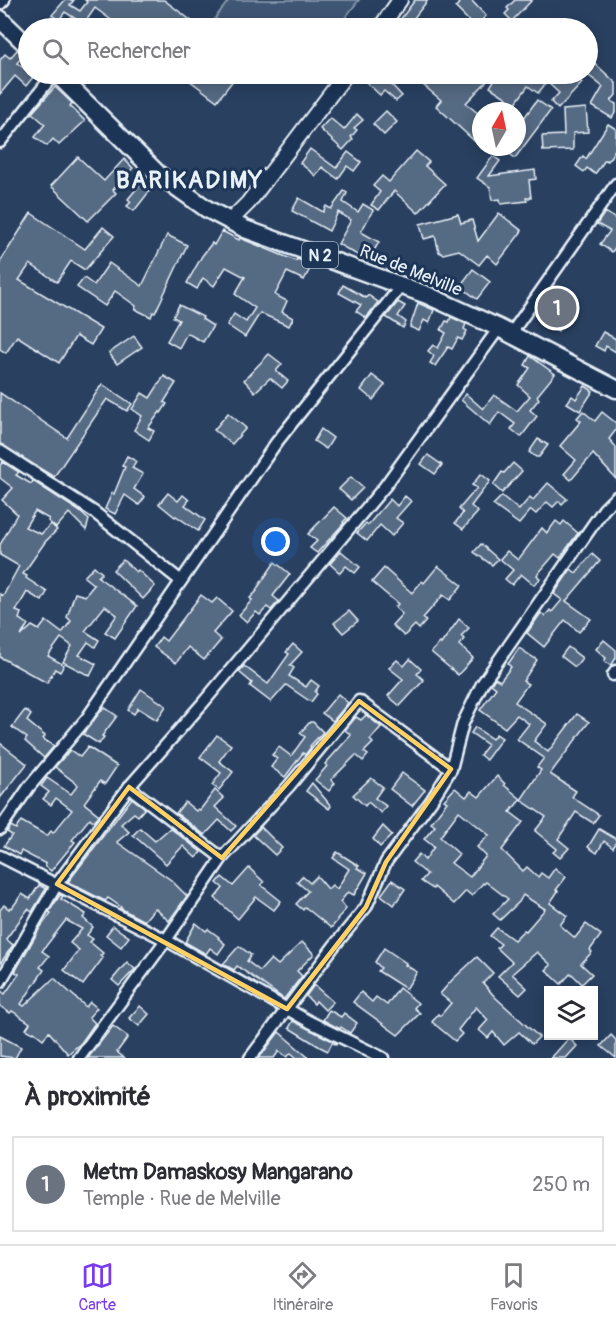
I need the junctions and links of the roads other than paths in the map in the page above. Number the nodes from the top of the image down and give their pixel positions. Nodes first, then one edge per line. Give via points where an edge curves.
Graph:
1 (4, 0) edge
2 (400, 0) edge
3 (0, 4) edge
4 (387, 18) edge
5 (0, 19) edge
6 (18, 36) edge
7 (48, 84) edge
8 (66, 84) edge
9 (338, 84) edge
10 (0, 142) edge
11 (616, 184) edge
12 (230, 221) junction
13 (402, 285) junction
14 (504, 331) junction
15 (616, 389) edge
16 (0, 451) edge
17 (616, 497) edge
18 (180, 581) junction
19 (451, 769) junction
20 (129, 787) junction
21 (0, 830) edge
22 (0, 856) edge
23 (222, 858) junction
24 (57, 884) junction
25 (166, 940) junction
26 (0, 982) edge
27 (287, 1009) junction
28 (79, 1058) edge
29 (250, 1058) edge
30 (383, 1058) edge

1 - 3 street
2 - 4 street
5 - 6 main road
7 - 10 street
8 - 12 main road, Rue de Melville / N 2 via 158,174
9 - 12 street
11 - 14 street
12 - 13 main road, Rue de Melville / N 2
13 - 14 main road, Rue de Melville / N 2
13 - 18 street via 276,443
14 - 15 main road, Rue de Melville / N 2
14 - 20 street via 385,486
16 - 18 street via 94,512
17 - 19 street via 482,684 463,723
18 - 21 street via 87,718 29,787
19 - 23 street via 359,701 289,786
19 - 27 street via 386,862 366,908
20 - 23 street
20 - 24 street
22 - 24 street
23 - 25 street
24 - 25 street
24 - 26 street
25 - 27 street
25 - 28 street
27 - 29 street
27 - 30 street

